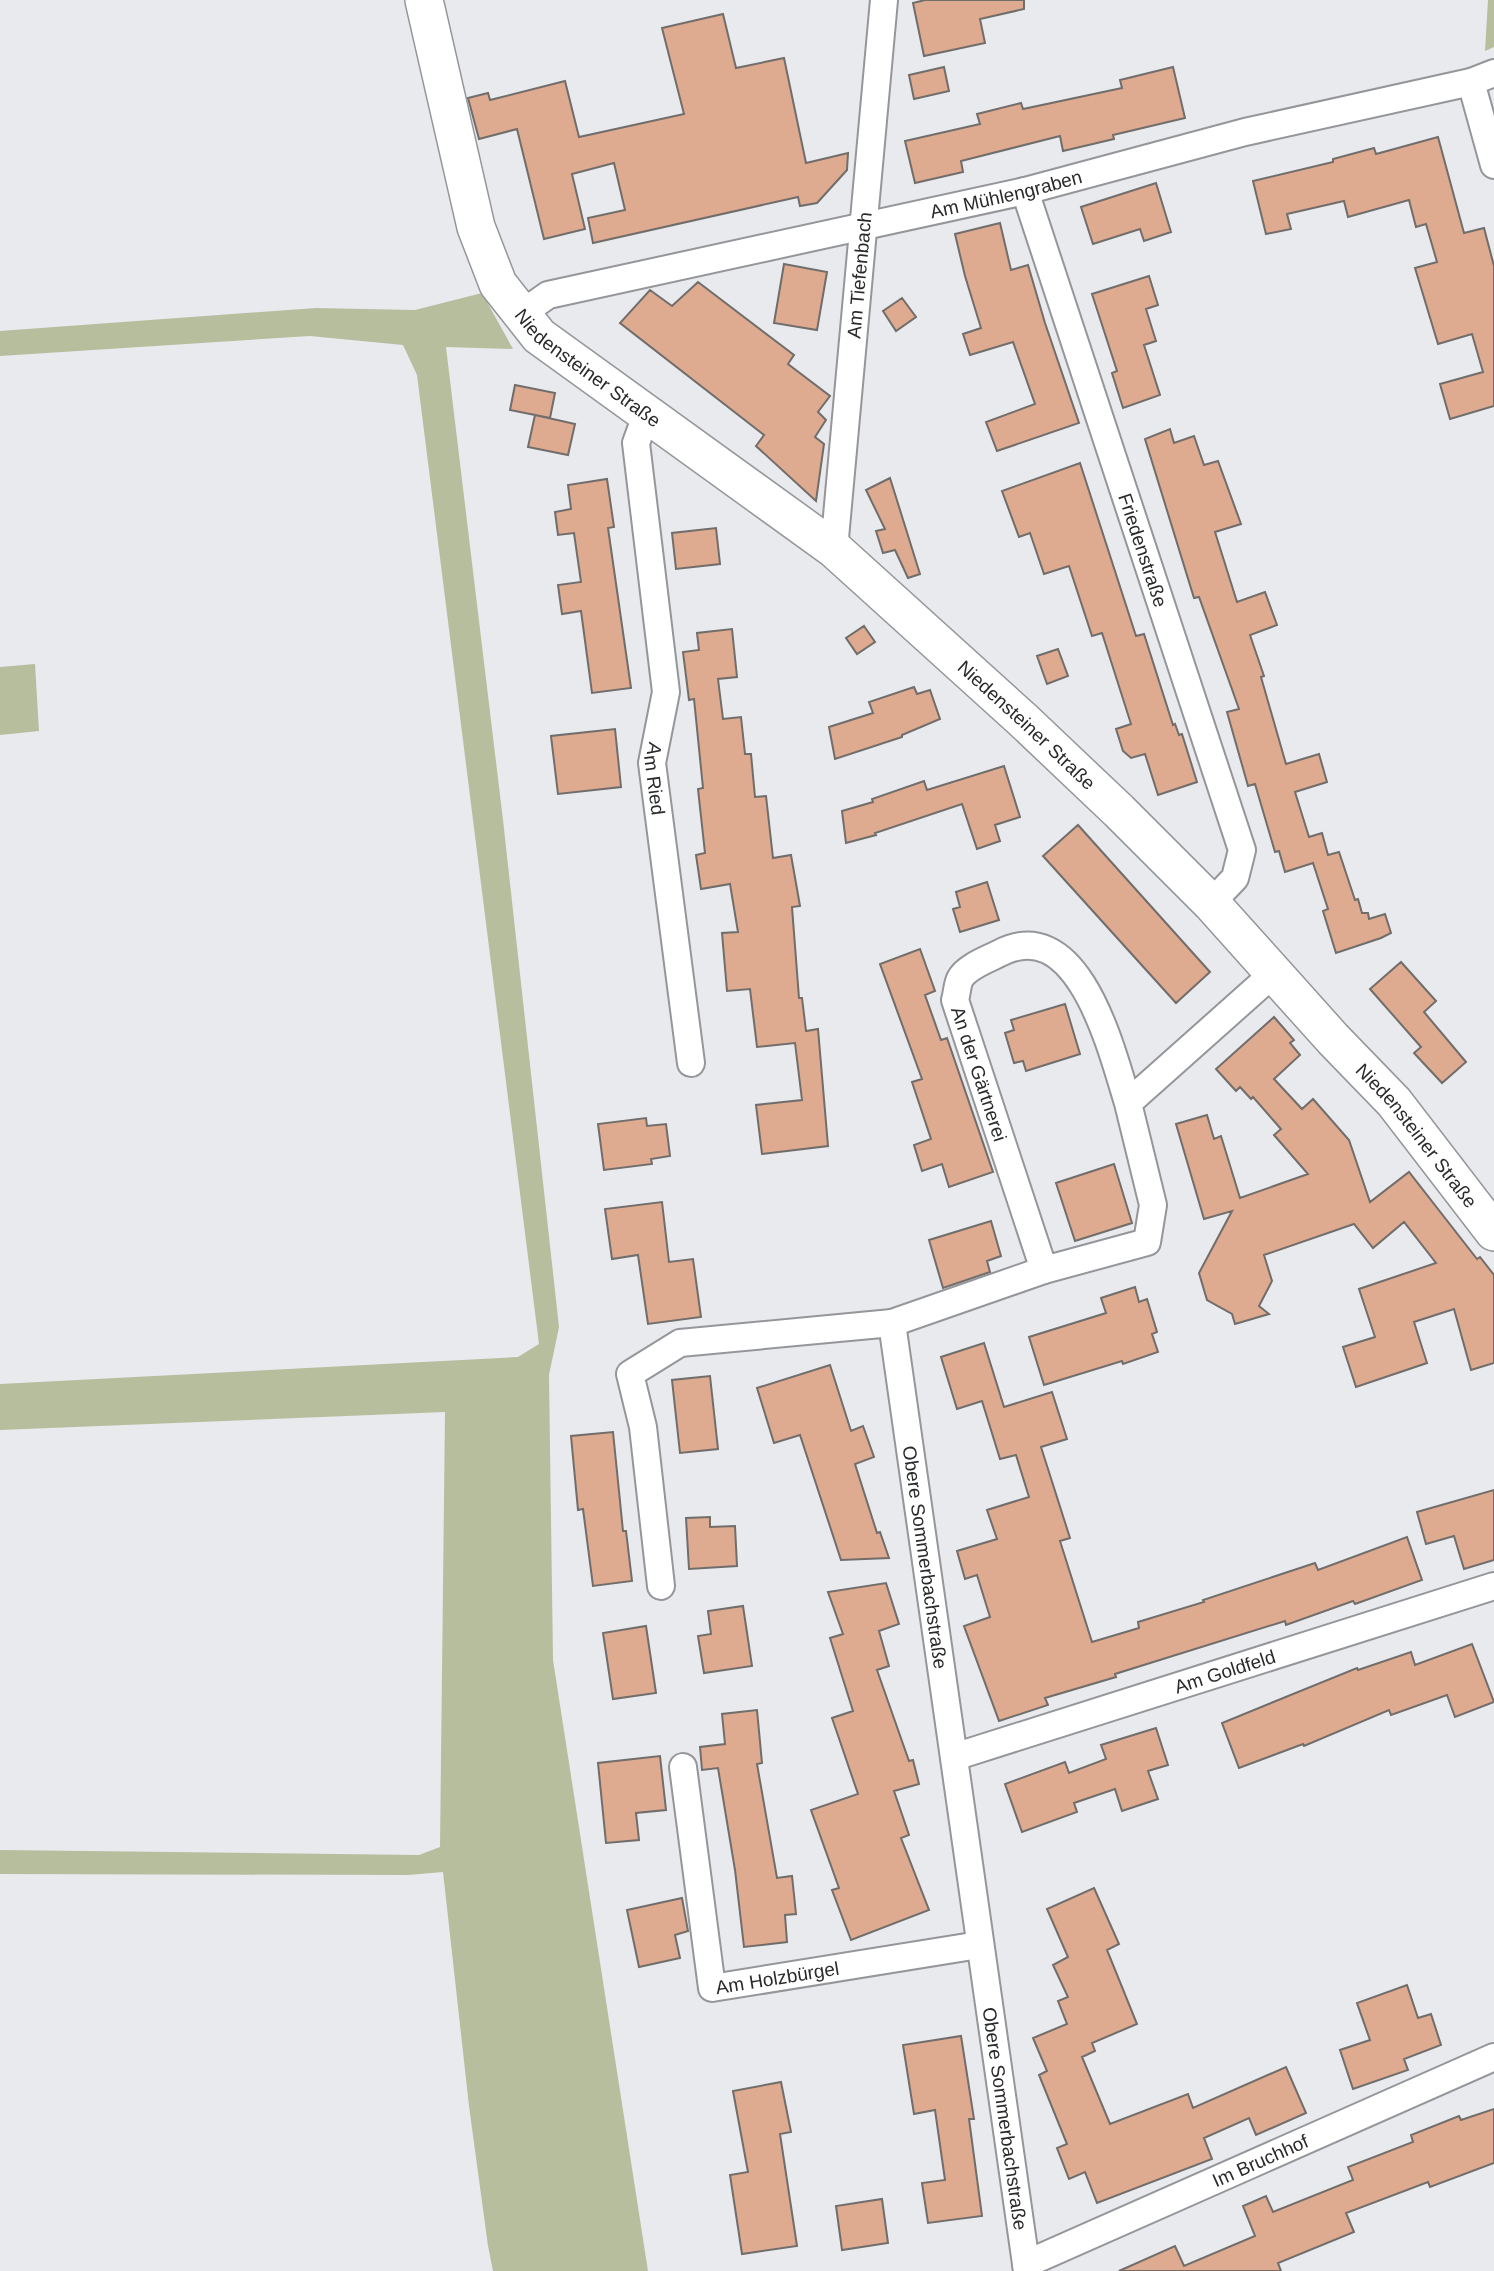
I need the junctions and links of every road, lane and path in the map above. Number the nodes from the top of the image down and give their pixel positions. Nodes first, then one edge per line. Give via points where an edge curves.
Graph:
1 (424, 0) edge
2 (884, 0) edge
3 (1482, 77) edge
4 (1494, 165) edge
5 (1025, 191) junction
6 (862, 225) junction
7 (520, 314) junction
8 (647, 414) junction
9 (834, 549) junction
10 (1211, 903) junction
11 (1274, 972) junction
12 (691, 1063) dead end
13 (1128, 1103) junction
14 (1494, 1232) edge
15 (1044, 1270) junction
16 (892, 1323) junction
17 (661, 1586) dead end
18 (1494, 1586) edge
19 (954, 1757) junction
20 (683, 1767) dead end
21 (979, 1945) junction
22 (1494, 2057) edge
23 (1026, 2268) edge

1 - 7 main road, Niedensteiner Straße via 476,227 498,284
2 - 6 street, Am Tiefenbach
3 - 4 street
3 - 5 street, Am Mühlengraben via 1245,132
5 - 6 street, Am Mühlengraben
5 - 10 street, Friedenstraße via 1242,850 1235,878
6 - 7 street, Am Mühlengraben via 548,295
6 - 9 street, Am Tiefenbach
7 - 8 main road, Niedensteiner Straße via 539,336
8 - 9 main road, Niedensteiner Straße
8 - 12 street, Am Ried via 636,443 666,692 652,763
9 - 10 main road, Niedensteiner Straße via 1023,720
10 - 11 main road, Niedensteiner Straße
11 - 13 street
11 - 14 main road, Niedensteiner Straße via 1394,1102
13 - 15 street, An der Gärtnerei via 1153,1205 1147,1241
13 - 15 street, An der Gärtnerei via 1101,1018 1085,987 1058,955 1032,946 1007,949 960,978 955,1000
15 - 16 street, An der Gärtnerei
16 - 17 street via 680,1343 630,1374 643,1427
16 - 19 street, Obere Sommerbachstraße
18 - 19 street, Am Goldfeld
19 - 21 street, Obere Sommerbachstraße
20 - 21 street, Am Holzbürgel via 712,1988
21 - 23 street, Obere Sommerbachstraße
22 - 23 street, Im Bruchhof

